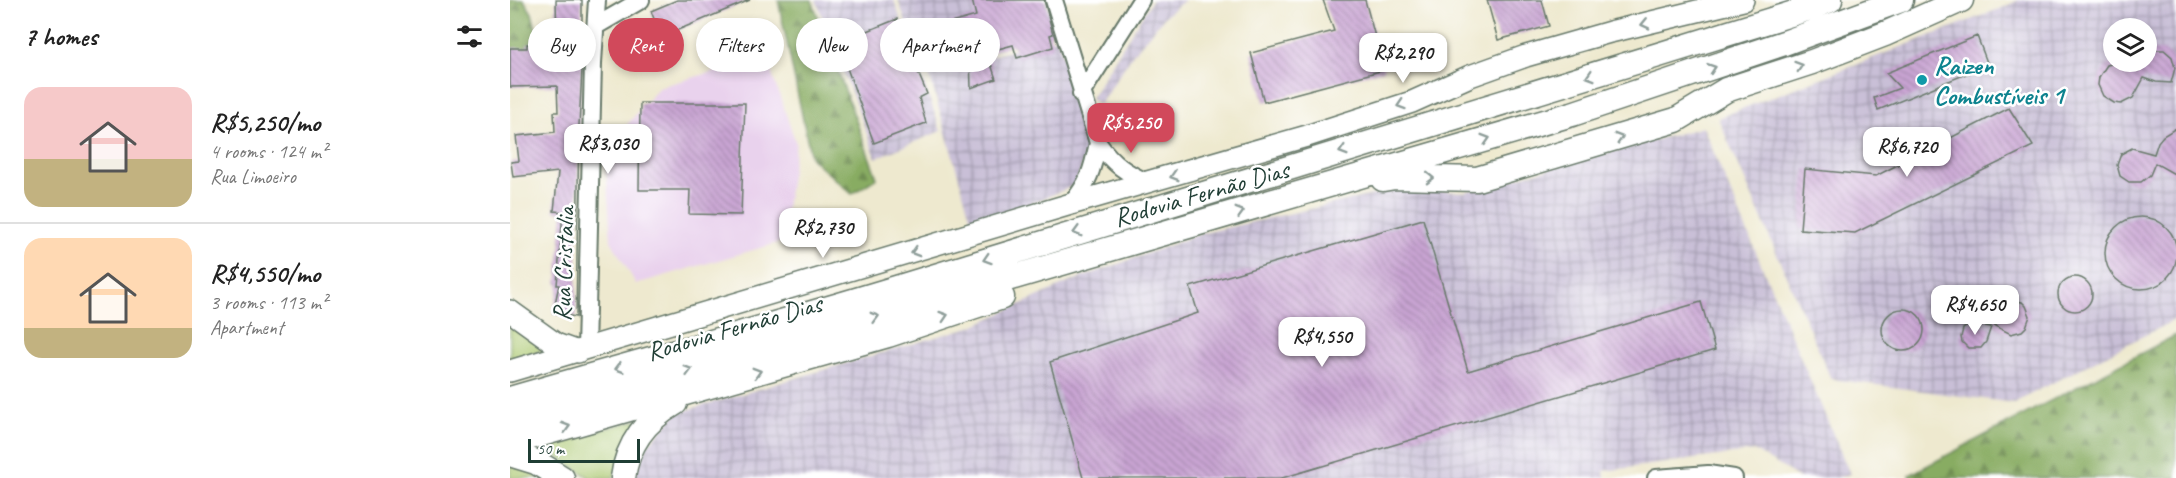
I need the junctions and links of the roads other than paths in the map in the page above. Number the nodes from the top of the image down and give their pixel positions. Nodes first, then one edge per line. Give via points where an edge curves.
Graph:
1 (597, 0) edge
2 (641, 0) edge
3 (1054, 0) edge
4 (1141, 0) edge
5 (1743, 0) edge
6 (1830, 0) edge
7 (1901, 0) edge
8 (1961, 0) edge
9 (596, 26) joint
10 (594, 72) edge
11 (1081, 94) junction
12 (1098, 143) junction
13 (1149, 183) junction
14 (1289, 198) junction
15 (1071, 204) junction
16 (1135, 242) junction
17 (510, 311) edge
18 (582, 351) junction
19 (510, 372) edge
20 (701, 388) junction
21 (510, 399) edge
22 (510, 420) edge
23 (510, 443) edge
24 (510, 454) edge
25 (562, 478) edge
26 (623, 478) edge
27 (1656, 478) edge
28 (1734, 478) edge

1 - 9 street, Rua Cristalia
2 - 9 street
3 - 11 street
4 - 11 street
5 -> 13 main road via 1526,56 1412,102
6 -> 21 highway, Rodovia Fernão Dias via 901,287
14 -> 7 highway, Rodovia Fernão Dias via 1656,87
14 -> 8 highway via 1395,177 1477,179 1621,137 1676,120 1726,90 1876,38
10 - 18 street, Rua Cristalia
11 - 12 street
12 - 13 street via 1110,160
12 - 15 street via 1086,186
13 - 15 main road
16 -> 14 highway, Rodovia Fernão Dias
15 -> 18 main road
20 -> 16 highway via 888,335 1001,297
22 -> 16 highway, Rodovia Fernão Dias
17 - 18 main road via 556,344
18 - 19 main road
23 -> 20 highway
20 - 26 highway via 658,413 637,437
24 - 25 highway via 536,462
27 - 28 street via 1708,474

